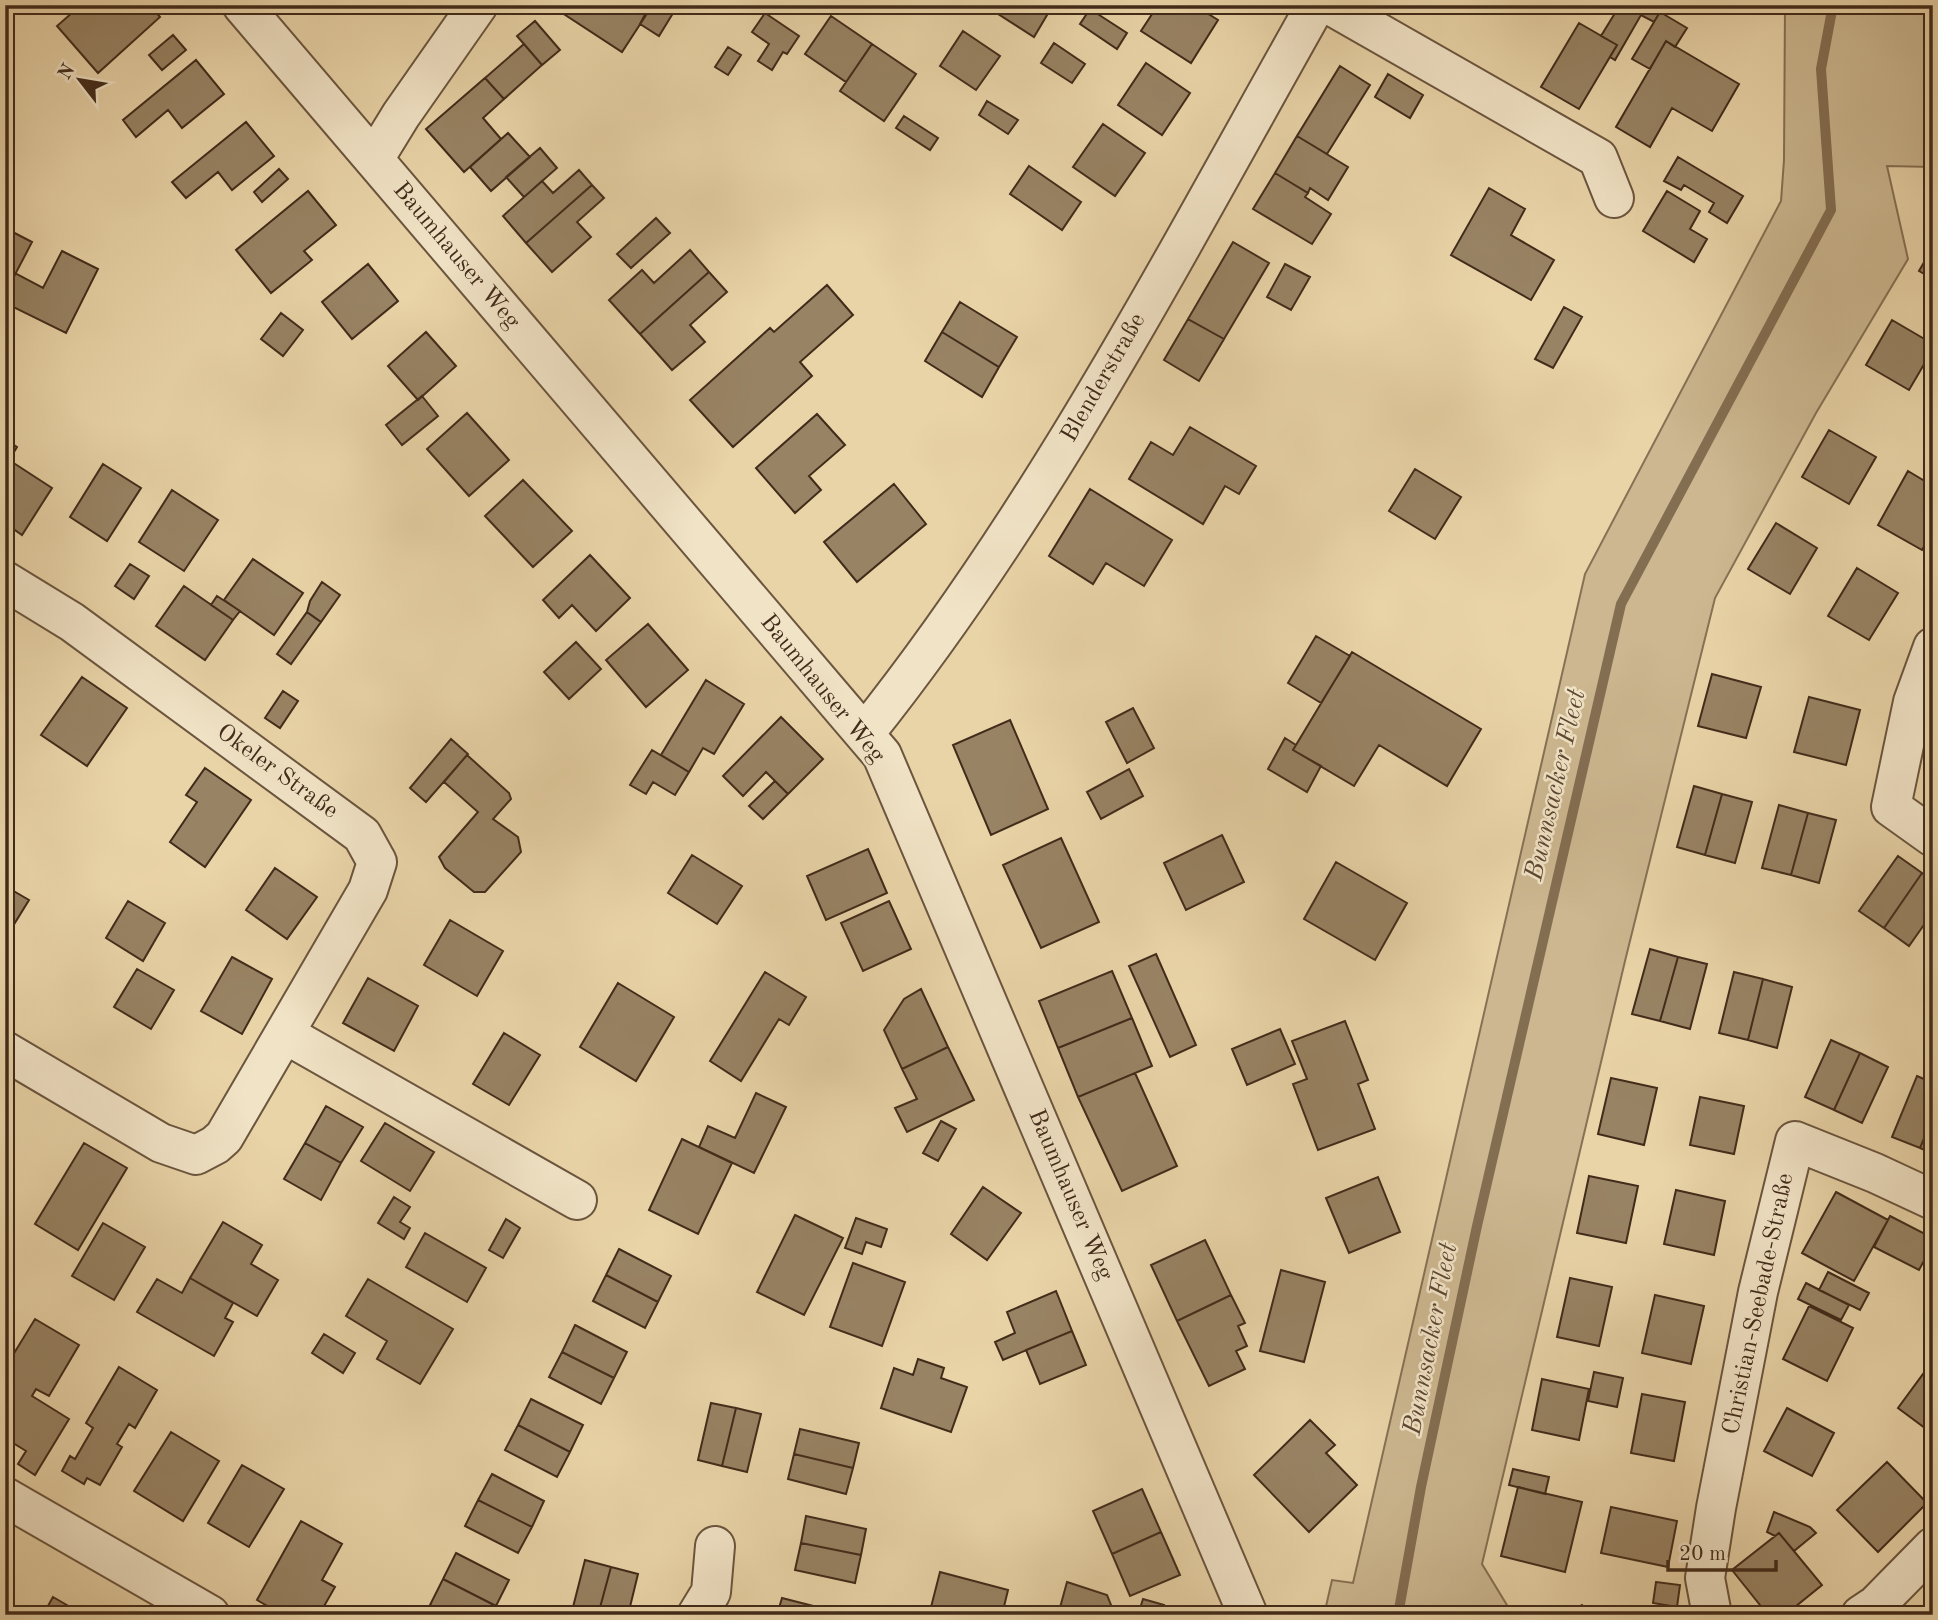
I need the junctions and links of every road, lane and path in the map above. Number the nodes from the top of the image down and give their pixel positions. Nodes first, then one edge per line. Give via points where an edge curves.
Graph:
1 (242, 5) edge
2 (478, 5) edge
3 (1316, 5) edge
4 (1330, 5) edge
5 (374, 159) junction
6 (1614, 198) dead end
7 (5, 581) edge
8 (1933, 647) edge
9 (865, 733) junction
10 (1933, 836) edge
11 (285, 1034) junction
12 (5, 1051) edge
13 (577, 1200) dead end
14 (1933, 1200) edge
15 (5, 1497) edge
16 (715, 1546) dead end
17 (1933, 1547) edge
18 (210, 1615) edge
19 (697, 1615) edge
20 (1248, 1615) edge
21 (1712, 1615) edge
22 (1861, 1615) edge

1 - 5 street, Baumhauser Weg
2 - 5 street
3 - 9 street, Blenderstraße via 1057,459 977,582
4 - 6 street via 1598,158
5 - 9 street, Baumhauser Weg
7 - 11 street, Okeler Straße via 72,622 362,835 377,862 368,890
8 - 10 street via 1913,702 1891,807
9 - 20 street, Baumhauser Weg via 882,755
11 - 12 street, Okeler Straße via 224,1137 196,1155 161,1143
11 - 13 street
14 - 21 street, Christian-Seebade-Straße via 1795,1141 1758,1292 1716,1508 1705,1578
15 - 18 street
16 - 19 street via 711,1592
17 - 22 street via 1877,1605

